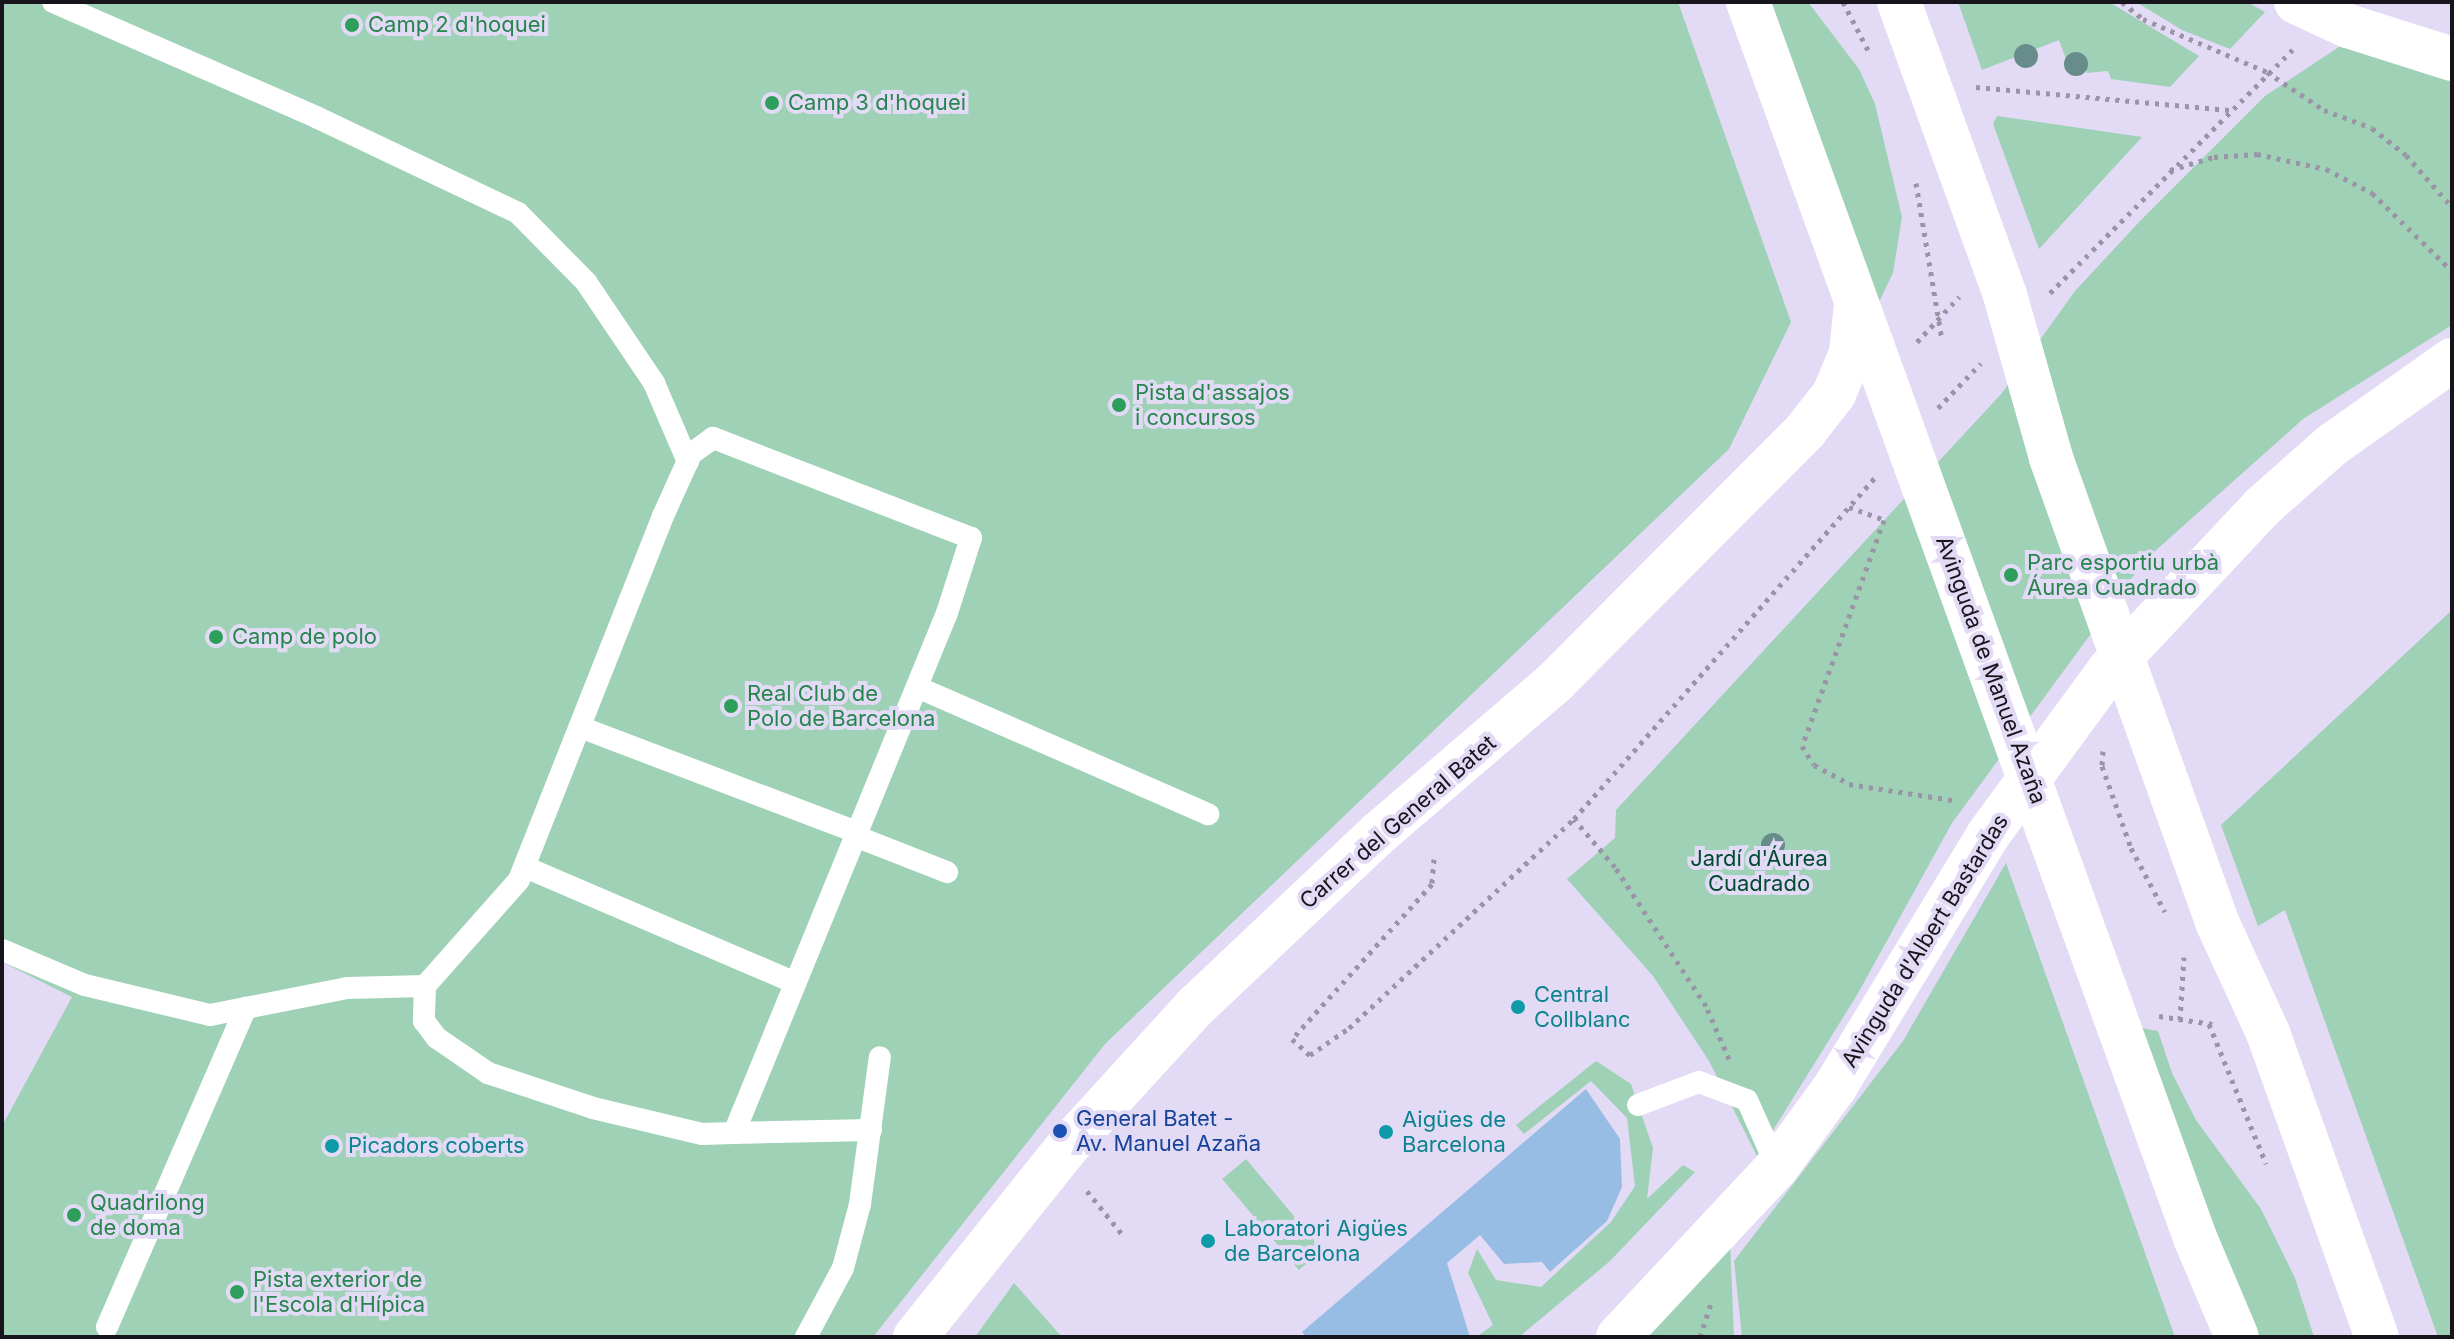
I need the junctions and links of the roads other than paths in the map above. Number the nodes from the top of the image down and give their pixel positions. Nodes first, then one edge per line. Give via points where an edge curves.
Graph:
1 (53, 2) edge
2 (1748, 2) edge
3 (1899, 2) edge
4 (2356, 14) edge
5 (2298, 23) edge
6 (2452, 59) edge
7 (1856, 302) junction
8 (2452, 360) edge
9 (688, 462) junction
10 (917, 687) junction
11 (580, 727) junction
12 (1208, 814) dead end
13 (856, 834) junction
14 (525, 867) junction
15 (947, 872) dead end
16 (2, 950) edge
17 (795, 983) junction
18 (425, 986) junction
19 (246, 1008) junction
20 (880, 1057) dead end
21 (1638, 1105) dead end
22 (871, 1130) junction
23 (734, 1133) junction
24 (1777, 1167) junction
25 (107, 1327) dead end
26 (806, 1337) edge
27 (915, 1337) edge
28 (1618, 1337) edge
29 (2237, 1337) edge
30 (2377, 1337) edge

1 - 9 lane via 518,213 586,282 654,383
2 - 7 street, Avinguda de Manuel Azaña
3 - 30 street via 2024,297 2051,458 2217,922 2238,1014
4 - 5 street
4 - 6 street
7 - 27 street, Carrer del General Batet via 1851,353 1834,394 1805,431 1555,682 1379,833 1196,1006 1068,1146
7 - 29 street, Avinguda de Manuel Azaña via 1914,413 2085,931 2196,1240
8 - 24 street, Avinguda d'Albert Bastardas via 2332,445 2263,506 2109,670 1988,835 1835,1087
9 - 10 lane via 713,438 971,538
9 - 11 lane
10 - 12 lane
10 - 13 lane
11 - 13 lane
11 - 14 lane
13 - 15 lane
13 - 17 lane
14 - 17 lane
14 - 18 lane
16 - 19 lane via 99,988 210,1015
17 - 23 lane
18 - 19 lane via 347,988
18 - 23 lane via 424,1021 437,1038 488,1073 593,1108 702,1134
19 - 25 lane
20 - 22 lane
21 - 24 lane via 1699,1082 1747,1100
22 - 23 lane
22 - 26 lane via 843,1268
24 - 28 street, Avinguda d'Albert Bastardas

